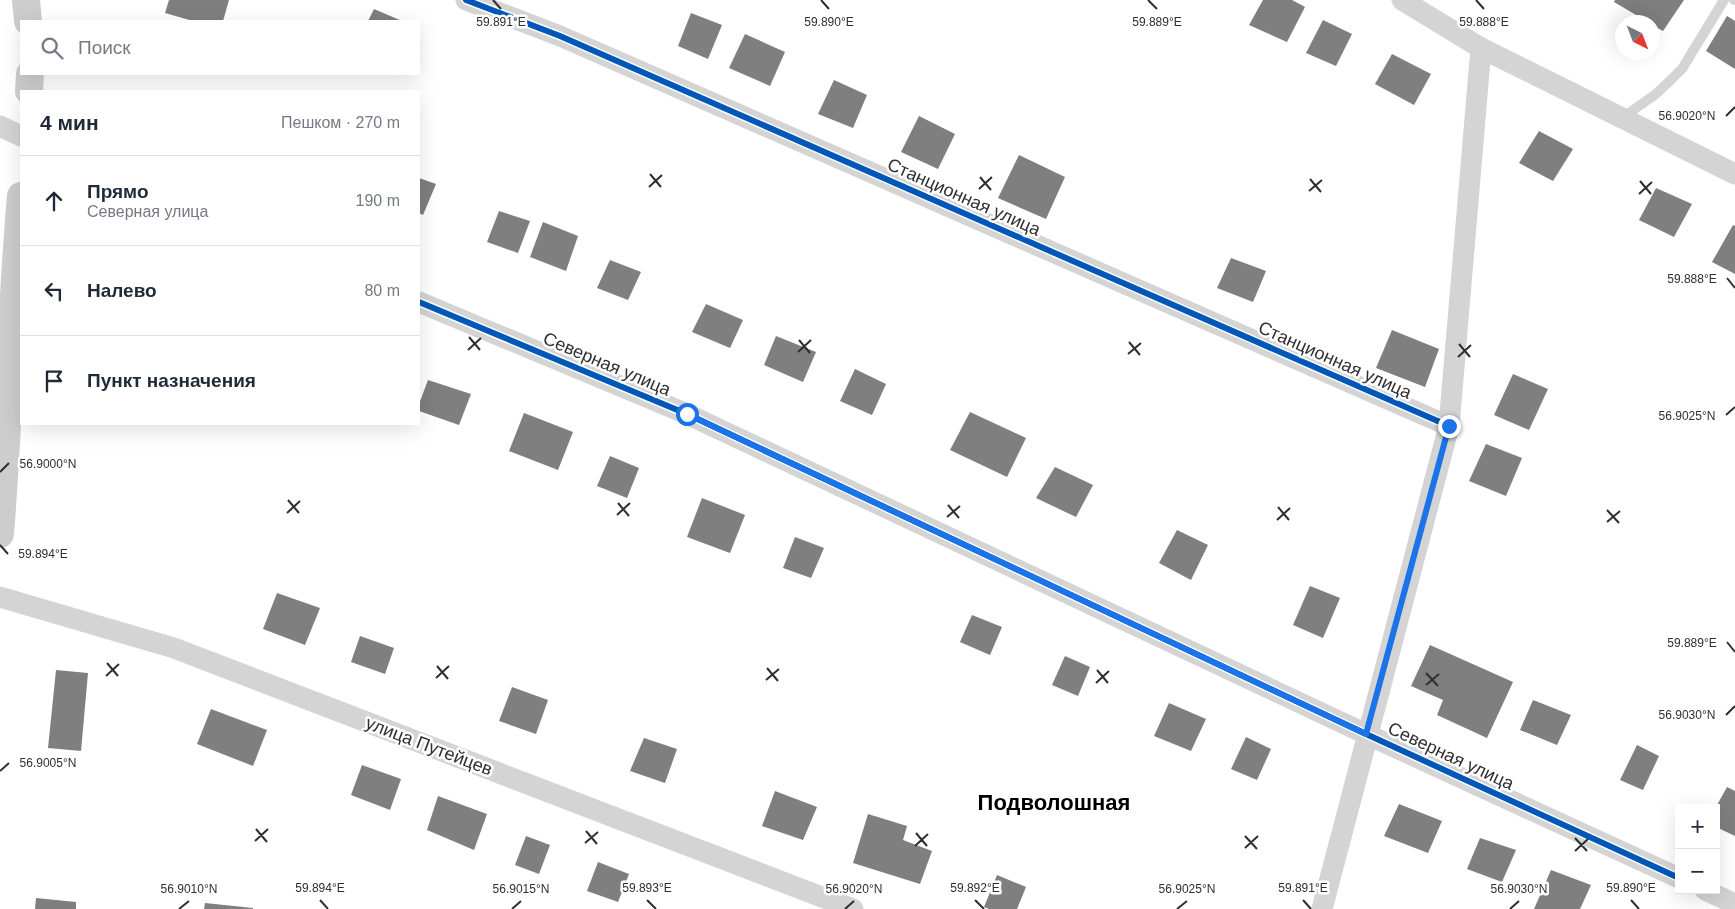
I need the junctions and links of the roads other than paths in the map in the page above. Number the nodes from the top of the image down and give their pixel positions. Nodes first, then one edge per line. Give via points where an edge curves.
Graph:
1 (26, 0) edge
2 (466, 0) edge
3 (1402, 0) edge
4 (1724, 0) edge
5 (28, 20) edge
6 (1481, 48) junction
7 (30, 75) edge
8 (29, 90) edge
9 (1622, 118) junction
10 (0, 126) edge
11 (20, 136) edge
12 (1735, 174) edge
13 (20, 208) edge
14 (420, 302) edge
15 (1449, 426) junction
16 (3, 448) edge
17 (0, 534) edge
18 (0, 597) edge
19 (1366, 734) junction
20 (1675, 876) edge
21 (1714, 894) edge
22 (1735, 904) edge
23 (853, 909) edge
24 (1322, 909) edge

1 - 5 street
2 - 15 street, Станционная улица via 560,36
3 - 6 street
4 - 9 lane via 1682,69 1656,94
6 - 9 street
6 - 15 street
7 - 8 street
9 - 12 street
10 - 11 street
13 - 16 street
14 - 19 street, Северная улица via 687,414
15 - 19 street
16 - 17 street
18 - 23 street, улица Путейцев via 174,648
19 - 20 street, Северная улица
19 - 24 street
21 - 22 street

